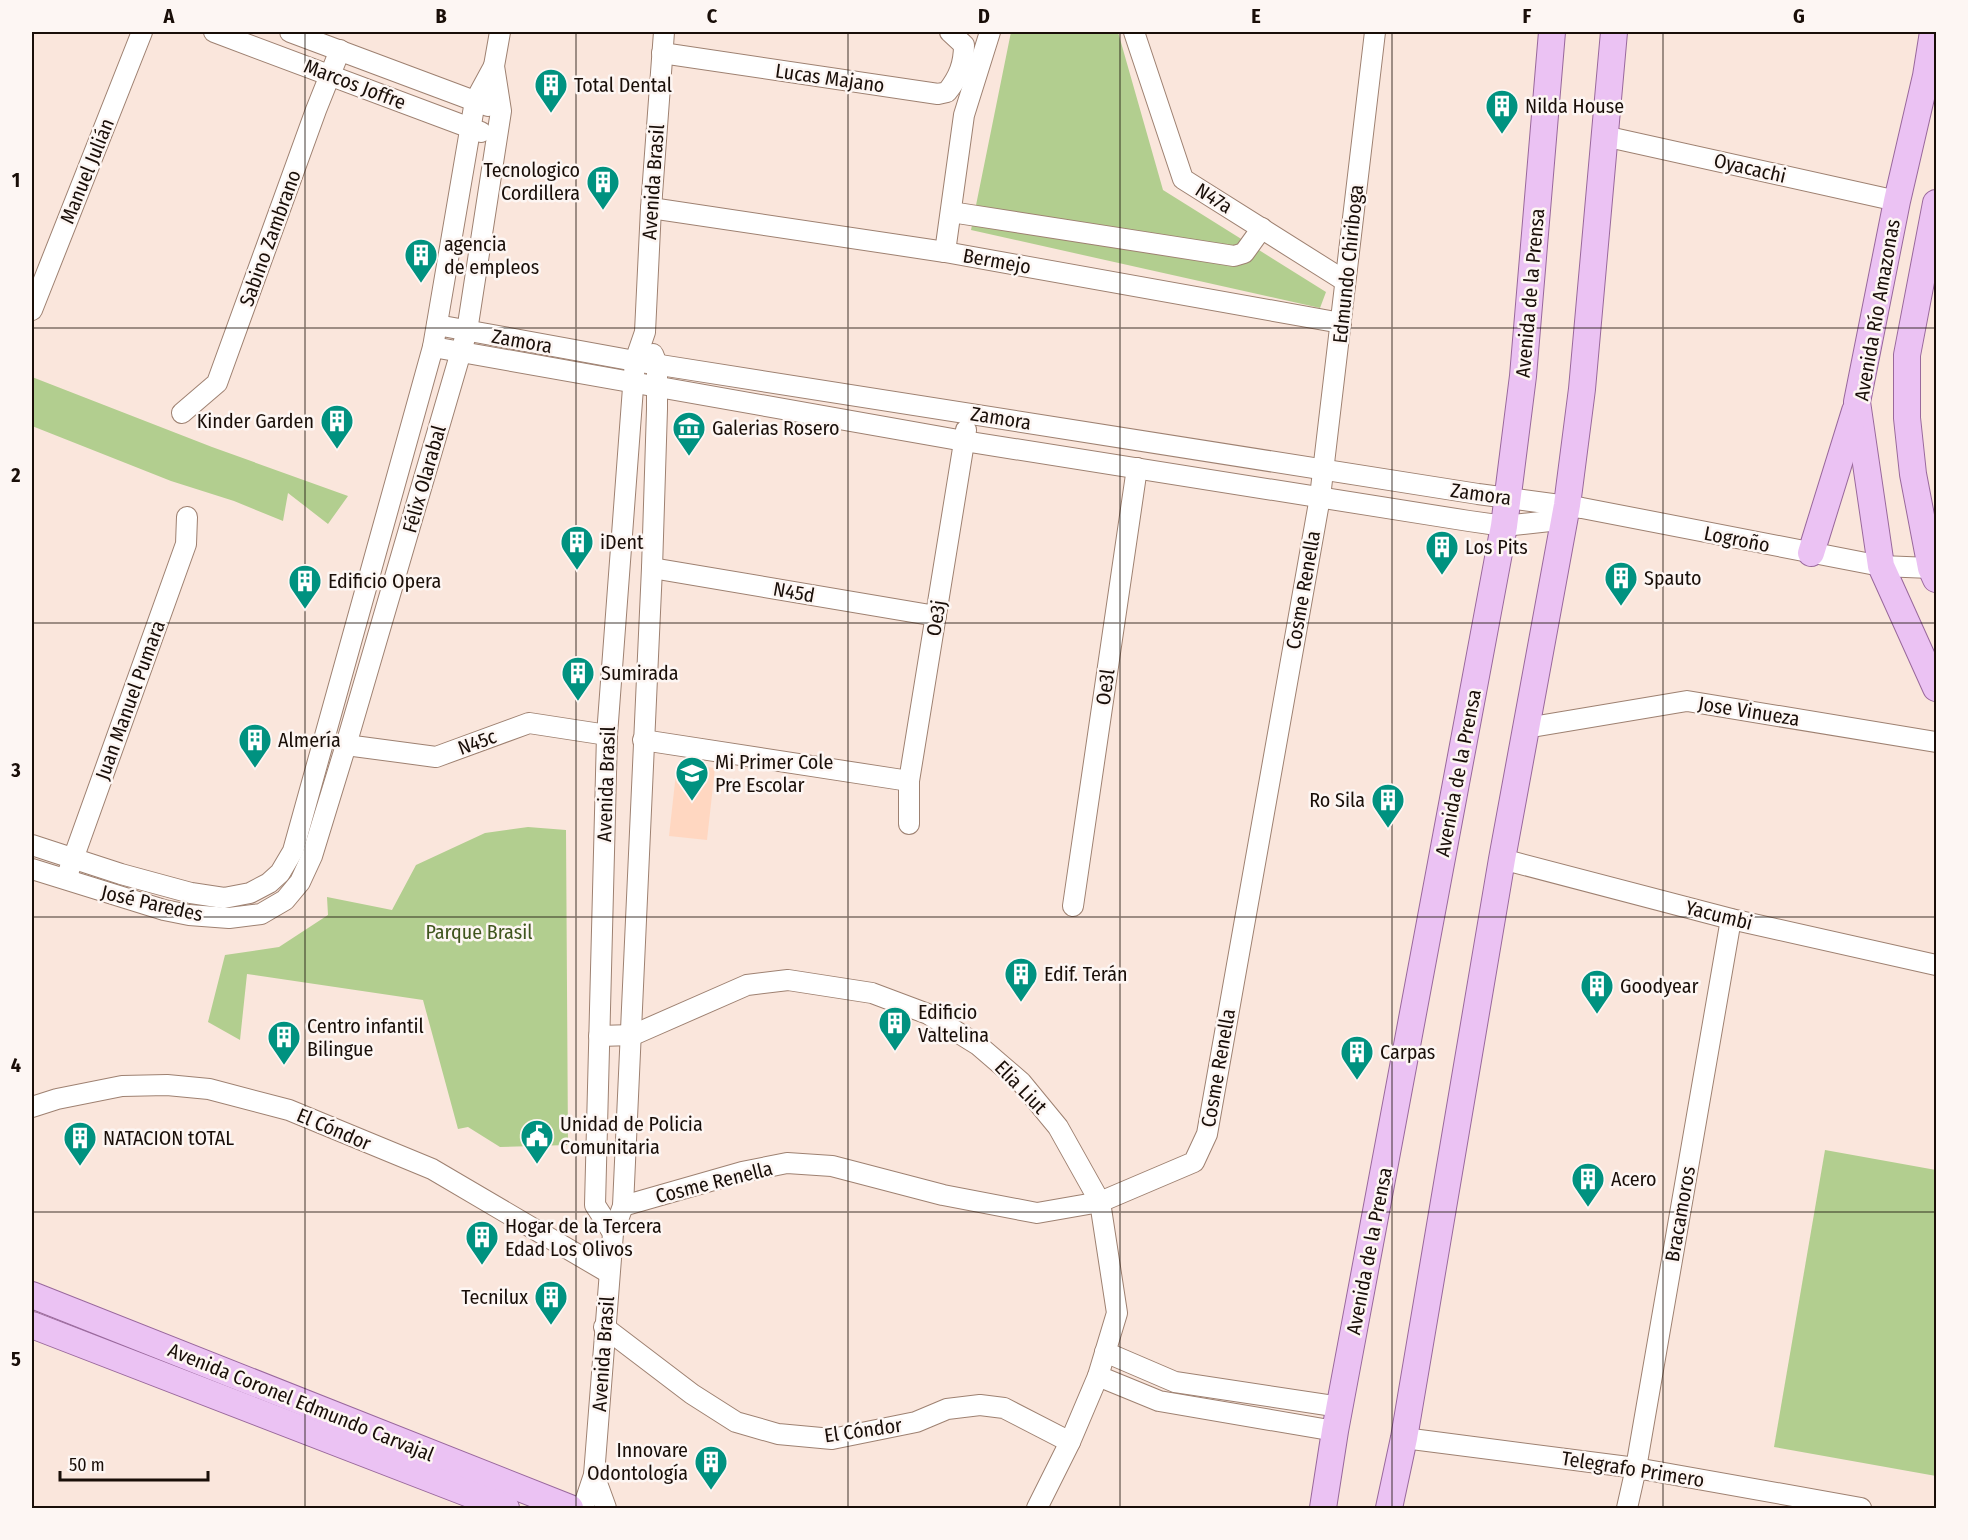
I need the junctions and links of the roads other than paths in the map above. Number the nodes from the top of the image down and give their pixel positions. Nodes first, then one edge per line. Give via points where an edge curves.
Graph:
1 (142, 32) edge
2 (214, 32) edge
3 (290, 32) edge
4 (500, 32) edge
5 (663, 32) edge
6 (950, 32) edge
7 (990, 32) edge
8 (1134, 32) edge
9 (1375, 32) edge
10 (1551, 32) edge
11 (1614, 32) edge
12 (1933, 32) edge
13 (340, 50) junction
14 (662, 53) junction
15 (494, 66) junction
16 (970, 67) junction
17 (330, 75) junction
18 (475, 101) junction
19 (501, 111) junction
20 (471, 128) junction
21 (1604, 136) junction
22 (496, 139) junction
23 (1897, 201) junction
24 (1936, 202) edge
25 (651, 208) junction
26 (951, 212) junction
27 (1262, 228) junction
28 (945, 252) junction
29 (1345, 281) junction
30 (32, 310) edge
31 (1341, 322) junction
32 (437, 325) junction
33 (467, 331) junction
34 (645, 332) junction
35 (433, 347) junction
36 (461, 352) junction
37 (635, 361) junction
38 (657, 364) junction
39 (633, 383) junction
40 (657, 387) junction
41 (1857, 402) junction
42 (182, 413) dead end
43 (968, 413) junction
44 (964, 441) junction
45 (1137, 468) junction
46 (1324, 469) junction
47 (1320, 497) junction
48 (1507, 498) junction
49 (1558, 513) junction
50 (187, 517) dead end
51 (1504, 526) junction
52 (1811, 553) junction
53 (1881, 566) junction
54 (652, 568) junction
55 (1934, 573) edge
56 (936, 616) junction
57 (1936, 688) edge
58 (1526, 728) junction
59 (607, 735) junction
60 (643, 740) junction
61 (1936, 742) edge
62 (346, 745) junction
63 (909, 782) junction
64 (909, 825) dead end
65 (32, 845) edge
66 (1502, 859) junction
67 (73, 860) junction
68 (32, 869) edge
69 (280, 873) junction
70 (65, 881) junction
71 (300, 882) junction
72 (1073, 906) dead end
73 (1731, 919) junction
74 (1936, 965) edge
75 (633, 1035) junction
76 (599, 1036) junction
77 (32, 1107) edge
78 (1100, 1202) junction
79 (623, 1206) junction
80 (613, 1233) junction
81 (609, 1274) junction
82 (32, 1295) edge
83 (32, 1325) edge
84 (604, 1327) junction
85 (1105, 1352) junction
86 (1098, 1376) junction
87 (1337, 1419) junction
88 (1404, 1438) junction
89 (1070, 1442) junction
90 (1636, 1468) junction
91 (594, 1475) junction
92 (506, 1509) edge
93 (570, 1509) edge
94 (583, 1509) edge
95 (606, 1509) edge
96 (1037, 1509) edge
97 (1323, 1509) edge
98 (1389, 1509) edge
99 (1627, 1509) edge
100 (1861, 1509) edge

1 - 30 street, Manuel Julián
2 - 17 street, Marcos Joffre
3 - 13 street, Marcos Joffre
4 - 15 street, Félix Olarabal
5 - 14 street, Avenida Brasil
6 - 16 street, Lucas Majano via 964,45
7 - 16 street
8 - 27 street, N47a via 1183,179
9 - 29 street, Edmundo Chiriboga
10 - 48 main road, Avenida de la Prensa via 1523,376
11 - 21 main road
12 - 23 main road, Avenida Río Amazonas
13 - 17 street, Sabino Zambrano
13 - 18 street, Marcos Joffre
14 - 16 street, Lucas Majano via 938,94 947,92
14 - 25 street, Avenida Brasil
15 - 18 street, Félix Olarabal
15 - 19 street, Félix Olarabal
16 - 26 street
17 - 20 street, Marcos Joffre
17 - 42 street, Sabino Zambrano via 217,383
18 - 19 street, Marcos Joffre
18 - 20 street, Félix Olarabal
19 - 22 street, Félix Olarabal
20 - 22 street, Marcos Joffre
20 - 32 street, Félix Olarabal
21 - 23 street, Oyacachi
21 - 49 main road via 1582,389
22 - 33 street, Félix Olarabal
23 - 41 main road, Avenida Río Amazonas
24 - 55 main road, Avenida Río Amazonas via 1908,355 1907,418 1913,474
25 - 28 street, Bermejo
25 - 34 street, Avenida Brasil
26 - 27 street via 1234,256 1244,253
26 - 28 street
27 - 29 street, N47a
28 - 31 street, Bermejo
29 - 31 street, Edmundo Chiriboga
31 - 46 street, Edmundo Chiriboga
32 - 33 street, Zamora
32 - 35 street, Félix Olarabal
33 - 36 street, Félix Olarabal
33 - 37 street, Zamora
34 - 37 street, Avenida Brasil
34 - 38 street, Avenida Brasil
35 - 36 street, Zamora
35 - 69 street, Félix Olarabal via 293,850
36 - 39 street, Zamora
36 - 62 street, Félix Olarabal
37 - 38 street, Zamora
37 - 39 street, Avenida Brasil
38 - 40 street, Avenida Brasil
38 - 43 street, Zamora
39 - 40 street, Zamora
39 - 59 street, Avenida Brasil
40 - 44 street, Zamora
40 - 54 street, Avenida Brasil
41 - 52 main road
41 - 53 main road, Avenida Río Amazonas
43 - 44 street, Oe3j
43 - 46 street, Zamora
44 - 45 street, Zamora
44 - 56 street, Oe3j
45 - 47 street, Zamora
45 - 72 street, Oe3l
46 - 47 street, Edmundo Chiriboga
46 - 48 street, Zamora
47 - 51 street, Zamora
47 - 78 street, Cosme Renella via 1207,1134 1194,1162
48 - 49 street, Zamora
48 - 51 main road, Avenida de la Prensa
49 - 51 street, Zamora
49 - 52 street, Logroño
49 - 58 main road
50 - 67 street, Juan Manuel Pumara via 186,544
51 - 87 main road, Avenida de la Prensa
52 - 53 street, Logroño
53 - 55 street, Logroño
53 - 57 main road, Avenida Río Amazonas
54 - 56 street, N45d
54 - 60 street, Avenida Brasil
56 - 63 street, Oe3j
58 - 61 street, Jose Vinueza via 1687,701
58 - 66 main road
59 - 62 street, N45c via 529,723 435,757
59 - 76 street, Avenida Brasil
60 - 63 street
60 - 75 street, Avenida Brasil
62 - 71 street, Félix Olarabal via 312,856
63 - 64 street, Oe3j
65 - 67 street, José Paredes
66 - 73 street, Yacumbi
66 - 88 main road
67 - 69 street, José Paredes via 191,893 224,898 250,893
67 - 70 street, Juan Manuel Pumara
68 - 70 street, José Paredes
69 - 71 street
70 - 71 street, José Paredes via 165,910 229,918 261,914 285,900
73 - 74 street, Yacumbi
73 - 90 street, Bracamoros
75 - 76 street, Elia Liut
75 - 78 street, Elia Liut via 747,985 788,980 872,993 928,1014 978,1045 1021,1082 1058,1127
75 - 79 street, Avenida Brasil
76 - 80 street, Avenida Brasil via 595,1205
77 - 81 street, El Cóndor via 122,1086 167,1085 209,1089 289,1110 432,1169
78 - 79 street, Cosme Renella via 1037,1213 943,1195 832,1166 787,1163
78 - 85 street, Elia Liut via 1118,1313
79 - 80 street, Avenida Brasil
80 - 81 street, Avenida Brasil
81 - 84 street, Avenida Brasil
82 - 93 main road, Avenida Coronel Edmundo Carvajal
83 - 92 main road, Avenida Coronel Edmundo Carvajal
84 - 89 street, El Cóndor via 736,1422 778,1434 832,1439 916,1422 947,1409 980,1405 1004,1408
84 - 91 street, Avenida Brasil
85 - 86 street, Elia Liut
85 - 87 street via 1175,1382
86 - 87 street via 1159,1401
86 - 89 street, Elia Liut
87 - 97 main road, Avenida de la Prensa
88 - 90 street, Telegrafo Primero
88 - 98 main road
89 - 96 street, Elia Liut
90 - 99 street, Bracamoros
90 - 100 street, Telegrafo Primero
91 - 94 street, Avenida Brasil
91 - 95 street, Avenida Brasil

